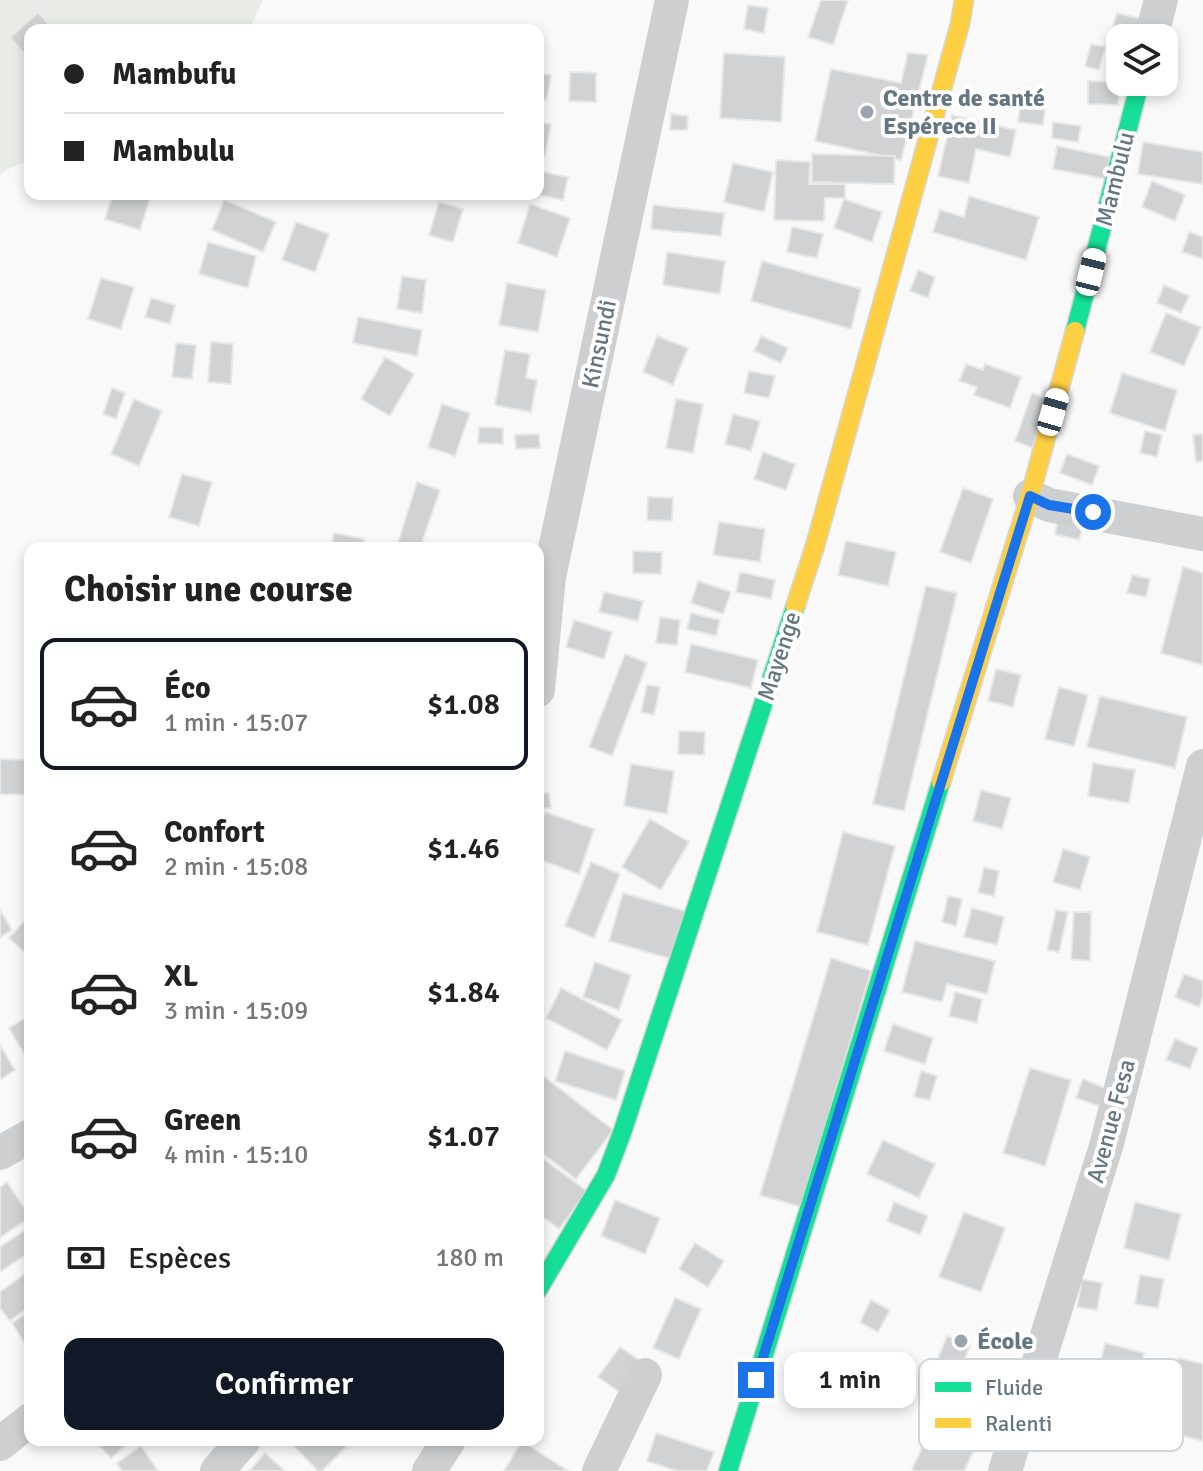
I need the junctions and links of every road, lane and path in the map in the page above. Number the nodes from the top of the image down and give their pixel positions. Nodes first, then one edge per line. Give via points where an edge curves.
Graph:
1 (672, 0) edge
2 (964, 0) edge
3 (1161, 0) edge
4 (1155, 24) edge
5 (1136, 96) edge
6 (1030, 496) junction
7 (1203, 534) edge
8 (544, 628) edge
9 (1203, 766) edge
10 (24, 1139) edge
11 (0, 1153) edge
12 (544, 1280) edge
13 (1040, 1359) edge
14 (645, 1375) dead end
15 (24, 1425) edge
16 (0, 1444) edge
17 (239, 1446) edge
18 (445, 1446) edge
19 (1011, 1451) edge
20 (217, 1471) edge
21 (429, 1471) edge
22 (599, 1471) edge
23 (728, 1471) edge
24 (1005, 1471) edge

1 - 8 street, Kinsundi via 549,577
2 - 12 street, Mayenge via 815,546 606,1175
3 - 4 street
5 - 6 street, Mambulu
6 - 7 street via 1049,505
6 - 23 street, Mambulu
9 - 13 street, Avenue Fesa via 1107,1143
10 - 11 street
14 - 22 street
15 - 16 street
17 - 20 street
18 - 21 street
19 - 24 street, Avenue Fesa

